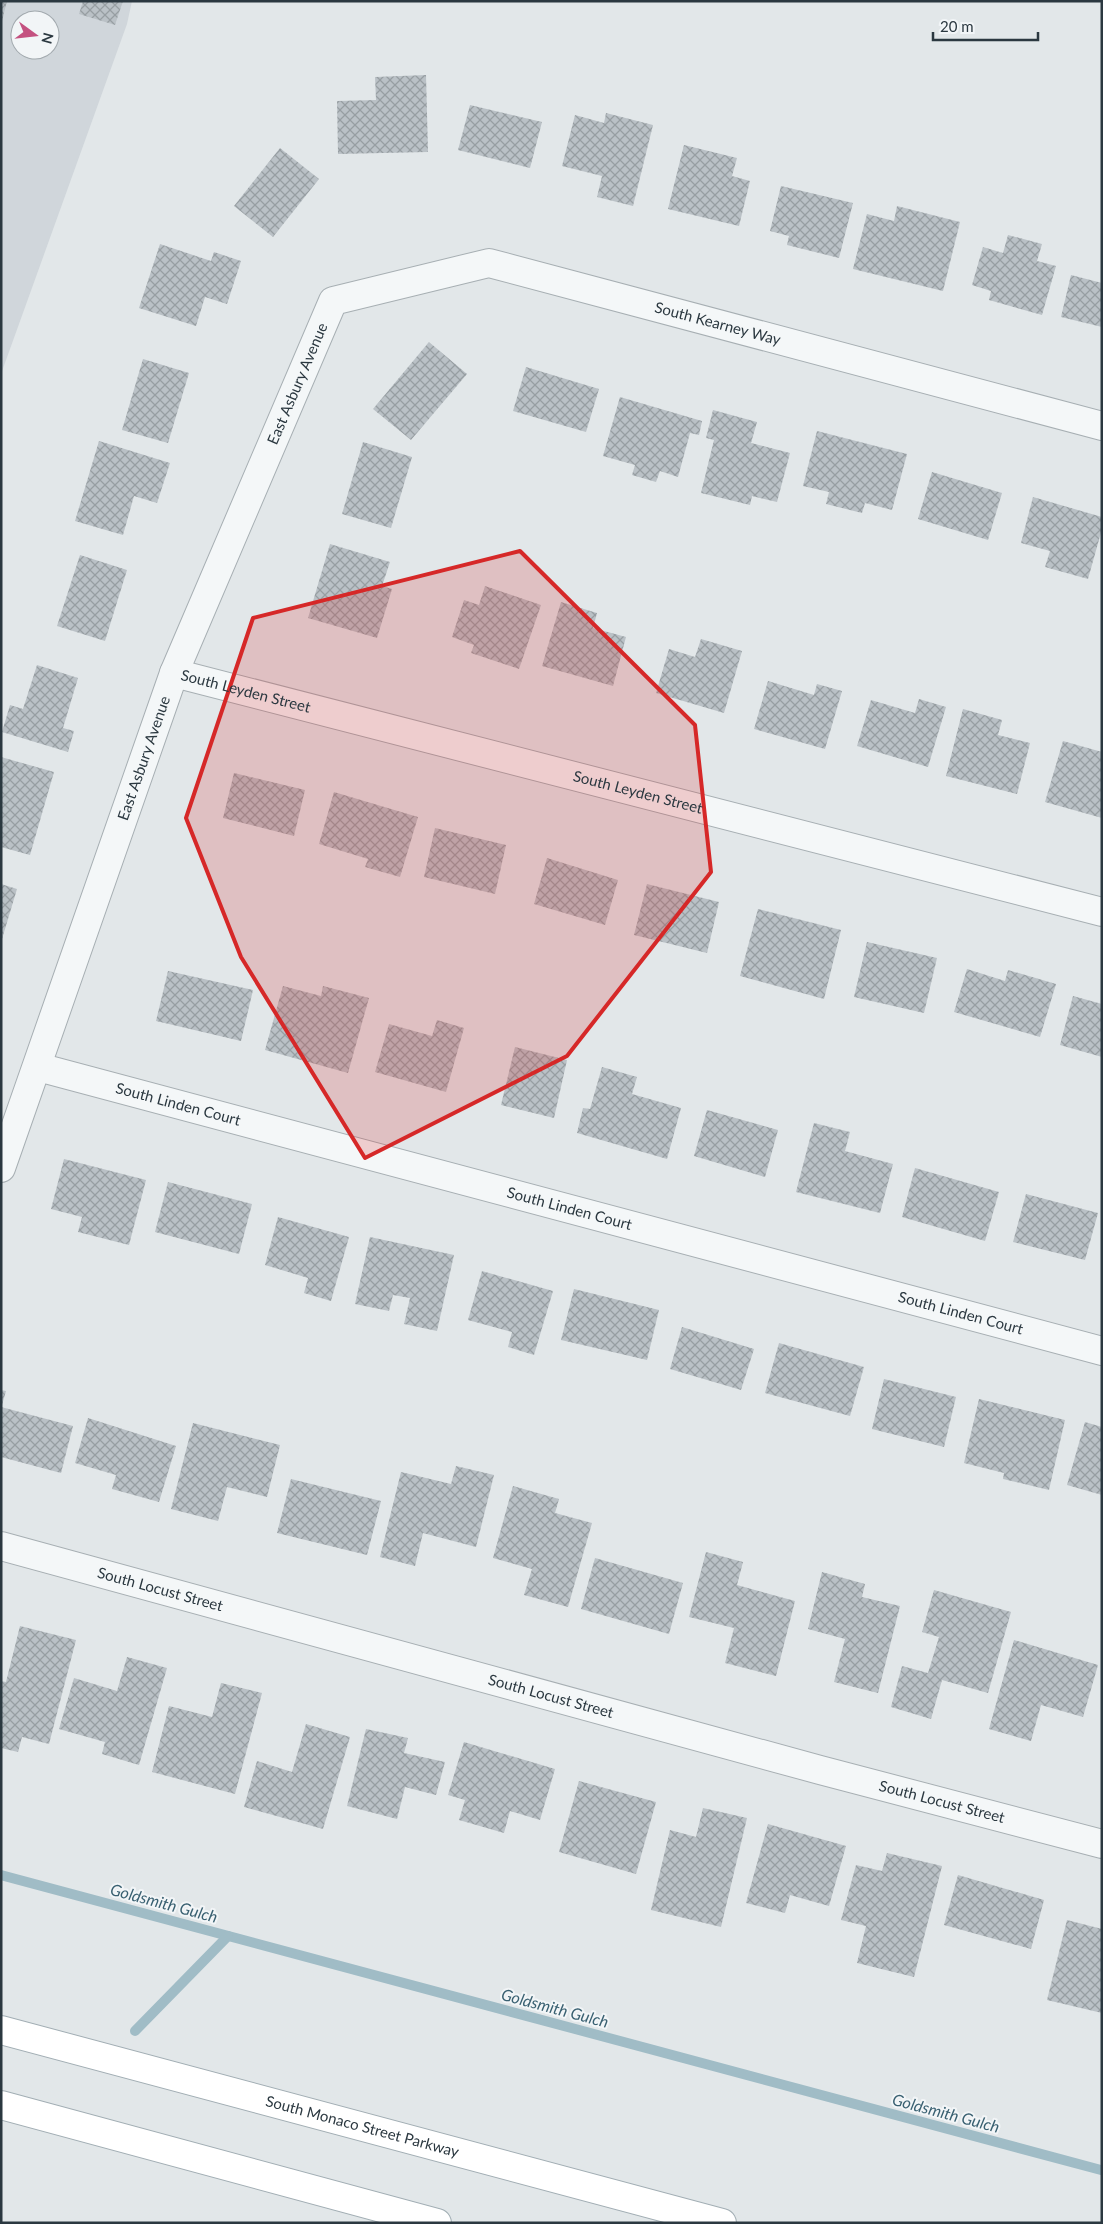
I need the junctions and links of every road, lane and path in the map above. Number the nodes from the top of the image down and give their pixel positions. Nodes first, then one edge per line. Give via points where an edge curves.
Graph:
1 (333, 301) joint
2 (1102, 426) edge
3 (174, 673) junction
4 (1102, 912) edge
5 (38, 1067) junction
6 (1, 1168) edge
7 (1102, 1352) edge
8 (1, 1546) edge
9 (1102, 1844) edge
10 (1, 2030) edge
11 (1, 2105) edge
12 (437, 2223) edge
13 (722, 2223) edge

1 - 2 street, South Kearney Way via 489,263
1 - 3 street, East Asbury Avenue
3 - 4 street, South Leyden Street
3 - 5 street, East Asbury Avenue
5 - 6 street, East Asbury Avenue
5 - 7 street, South Linden Court
8 - 9 street, South Locust Street
10 - 13 main road, South Monaco Street Parkway
11 - 12 main road

